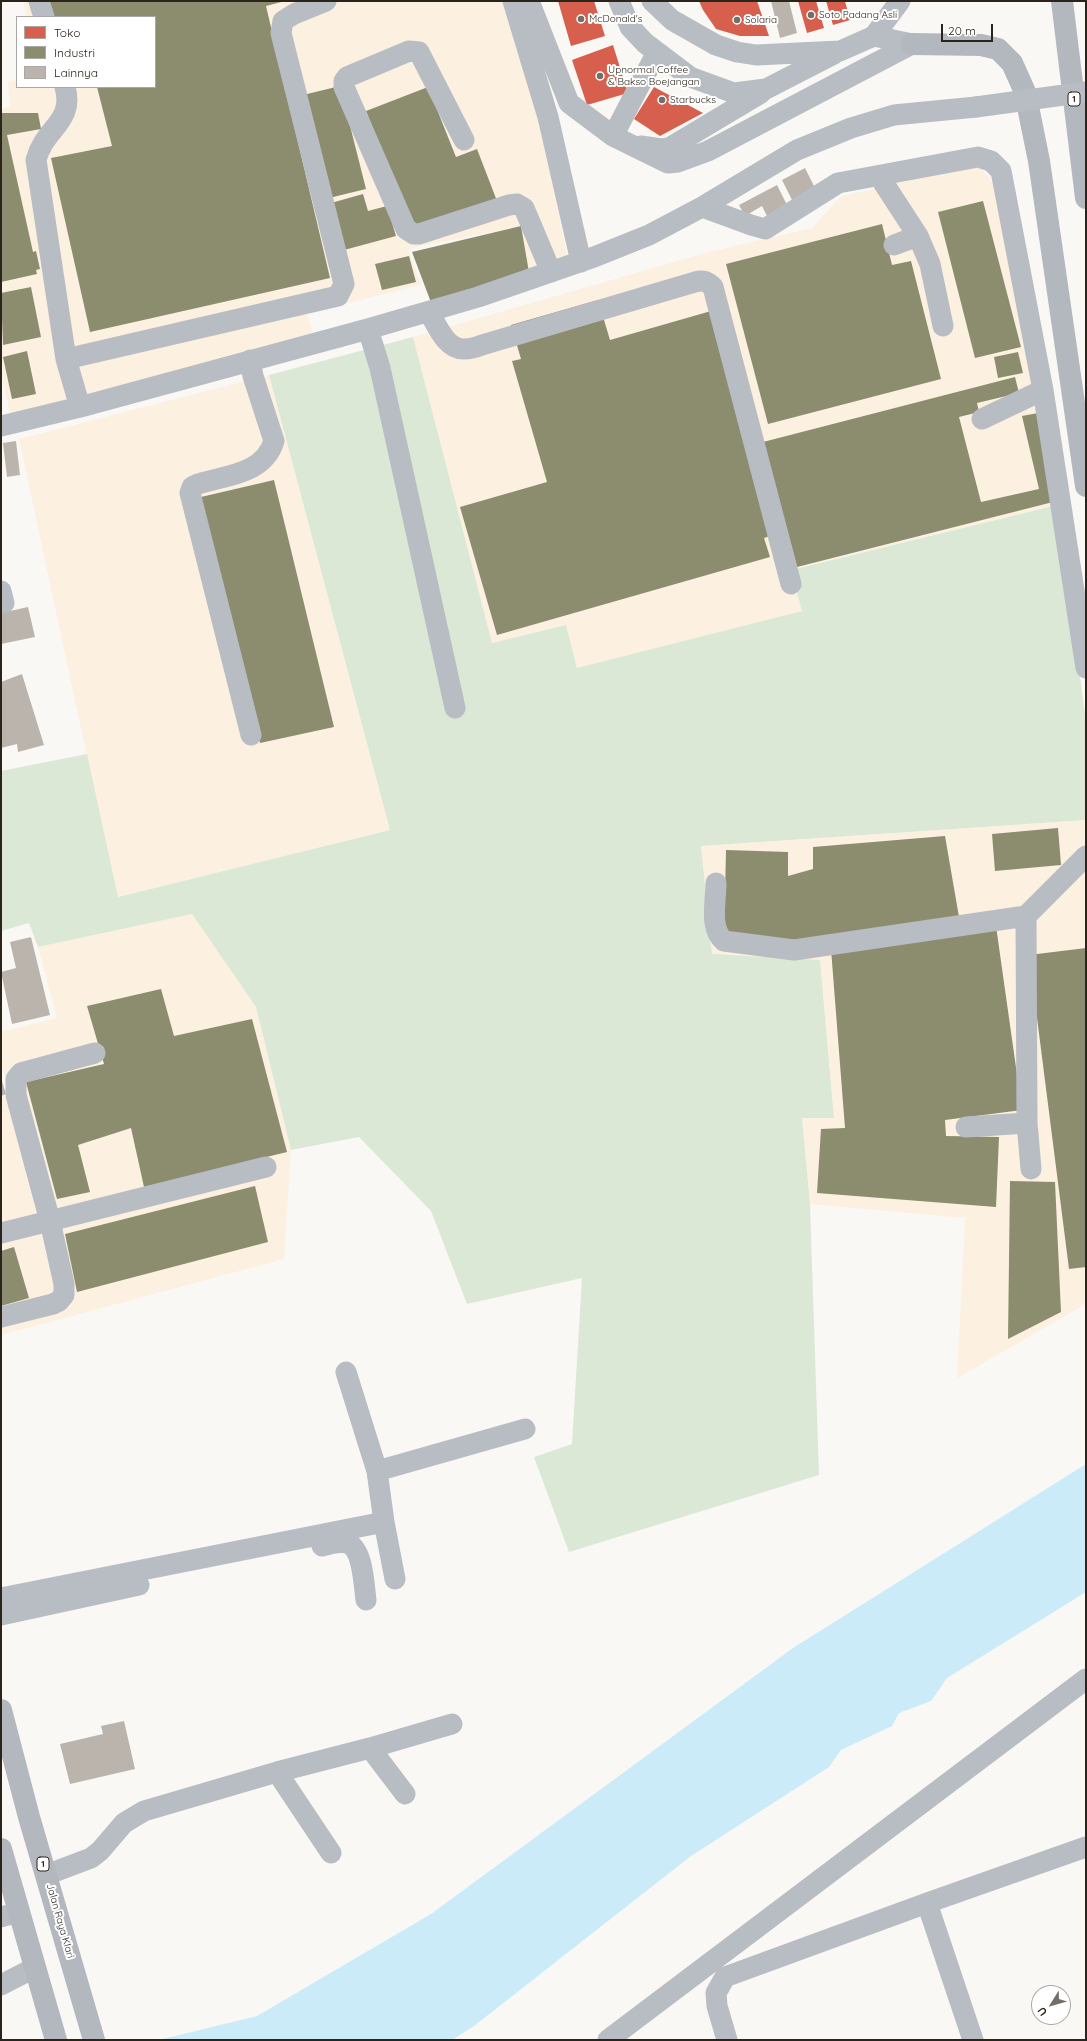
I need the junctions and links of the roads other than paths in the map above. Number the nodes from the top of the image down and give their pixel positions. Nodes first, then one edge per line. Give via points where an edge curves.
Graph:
1 (39, 1) edge
2 (326, 1) edge
3 (513, 1) edge
4 (529, 1) edge
5 (619, 1) edge
6 (652, 1) edge
7 (900, 1) edge
8 (1062, 1) edge
9 (44, 16) edge
10 (874, 36) junction
11 (912, 44) junction
12 (840, 51) junction
13 (657, 52) junction
14 (65, 88) edge
15 (766, 89) junction
16 (1086, 92) edge
17 (464, 140) dead end
18 (621, 140) junction
19 (879, 176) junction
20 (1086, 198) edge
21 (702, 207) junction
22 (918, 236) junction
23 (894, 245) dead end
24 (580, 262) junction
25 (551, 272) junction
26 (429, 312) junction
27 (943, 326) dead end
28 (368, 329) junction
29 (66, 359) junction
30 (250, 360) junction
31 (1043, 390) junction
32 (80, 407) junction
33 (982, 419) dead end
34 (1, 426) edge
35 (1086, 486) edge
36 (792, 584) dead end
37 (1086, 668) edge
38 (455, 708) dead end
39 (251, 735) dead end
40 (1086, 856) edge
41 (716, 883) dead end
42 (1026, 916) junction
43 (95, 1053) dead end
44 (9, 1097) edge
45 (1027, 1123) junction
46 (966, 1127) dead end
47 (266, 1167) dead end
48 (1031, 1169) dead end
49 (50, 1221) junction
50 (1, 1233) edge
51 (1, 1317) edge
52 (346, 1372) dead end
53 (525, 1429) dead end
54 (377, 1471) junction
55 (384, 1522) junction
56 (395, 1579) dead end
57 (1, 1598) edge
58 (366, 1600) dead end
59 (1, 1615) edge
60 (1086, 1679) edge
61 (1, 1710) edge
62 (452, 1724) dead end
63 (370, 1748) junction
64 (277, 1772) junction
65 (405, 1794) dead end
66 (1086, 1847) edge
67 (1, 1849) edge
68 (331, 1853) dead end
69 (46, 1875) junction
70 (927, 1903) junction
71 (10, 1915) edge
72 (34, 1968) junction
73 (1, 1985) edge
74 (54, 2034) edge
75 (94, 2040) edge
76 (608, 2040) edge
77 (727, 2040) edge
78 (973, 2040) edge

1 - 9 street
2 - 29 street via 283,21 281,33 344,284 338,296
3 - 24 street via 548,117
4 - 18 street via 566,99 572,106
5 - 13 street via 630,27
6 - 12 street via 672,20 716,44 737,52 756,56
7 - 10 street
8 - 20 highway, 1
10 - 11 street
10 - 12 street
11 - 18 street via 708,151 678,162 668,163
11 - 35 highway via 981,45 998,49 1012,63 1025,92 1039,161
12 - 15 street
13 - 15 street via 690,77 734,93
13 - 18 street
14 - 29 street via 68,106 64,116 45,138 36,160
15 - 18 street via 669,148 651,148
16 - 21 street, bridge via 894,115 851,128 796,150
17 - 25 street via 419,52 409,51 347,77 344,81 406,229 419,234 517,204 524,208
19 - 21 street via 838,183 766,229 751,226
19 - 22 street
19 - 31 street via 978,157 991,161 1001,171
21 - 24 street via 649,235
22 - 23 street
22 - 27 street via 930,264
24 - 25 street
25 - 26 street
26 - 28 street
26 - 36 street via 446,340 464,349 482,346 695,282 709,283 713,287
28 - 30 street
28 - 38 street via 380,368
29 - 32 street
30 - 32 street
30 - 39 street via 274,441 271,450 263,461 252,468 198,484 192,487 190,493
31 - 33 street
31 - 37 street
32 - 34 street
40 - 42 street
41 - 42 street via 715,927 724,941 794,950
42 - 45 street
43 - 44 street via 21,1073
44 - 49 street
45 - 46 street
45 - 48 street
47 - 49 street
49 - 50 street
49 - 51 street via 64,1284 64,1295 53,1304
52 - 54 street
53 - 54 street
54 - 55 street
55 - 56 street
55 - 57 street
58 - 59 street via 360,1560 356,1551 348,1544 338,1542
60 - 76 street
61 - 69 highway, Jalan Raya Klari / 1
62 - 63 street
63 - 64 street
63 - 65 street
64 - 68 street
64 - 69 street via 144,1810 124,1823 91,1858
66 - 70 street
67 - 71 highway
69 - 75 highway, Jalan Raya Klari / 1
70 - 77 street via 725,1977 716,1993
70 - 78 street
71 - 72 highway
72 - 73 street
72 - 74 highway

